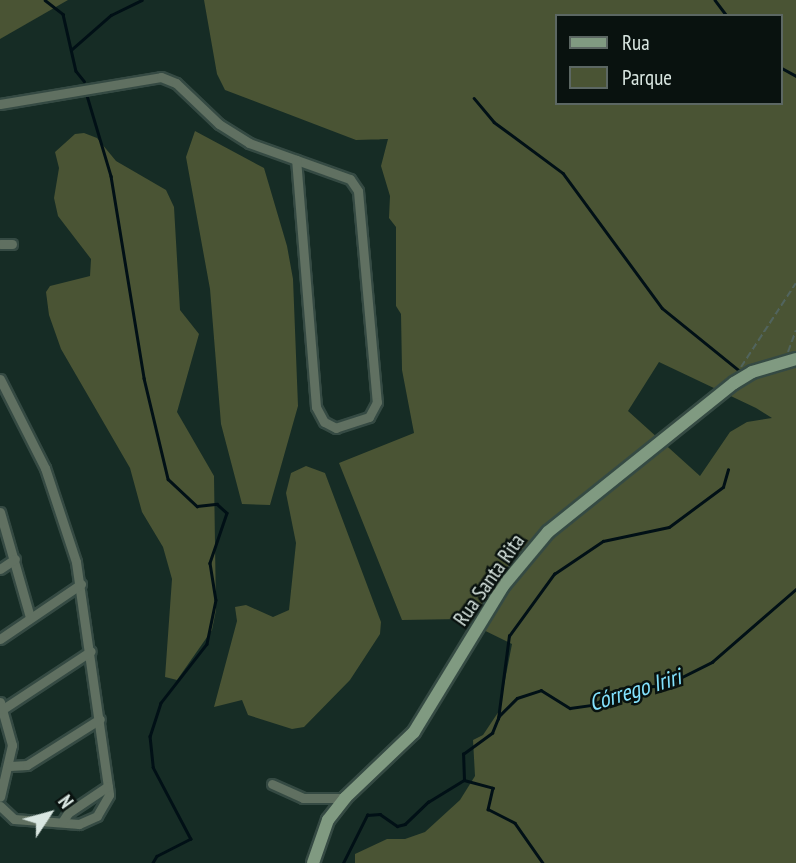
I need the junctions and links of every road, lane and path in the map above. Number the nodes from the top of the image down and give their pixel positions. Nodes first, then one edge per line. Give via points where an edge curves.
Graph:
1 (0, 104) edge
2 (296, 160) junction
3 (0, 244) edge
4 (12, 244) dead end
5 (796, 283) edge
6 (796, 330) edge
7 (790, 361) edge
8 (0, 379) edge
9 (734, 383) junction
10 (0, 512) edge
11 (16, 559) junction
12 (0, 569) edge
13 (81, 584) junction
14 (30, 617) junction
15 (0, 639) edge
16 (91, 651) junction
17 (2, 706) edge
18 (100, 719) junction
19 (10, 766) junction
20 (272, 784) dead end
21 (108, 786) junction
22 (0, 797) edge
23 (345, 798) junction
24 (0, 806) edge
25 (62, 822) junction
26 (313, 863) edge

1 - 2 street via 161,77 176,83 238,138
2 - 2 street via 346,176 358,191 377,402 369,417 336,428 324,422 316,407
3 - 4 street
5 - 9 path
6 - 7 path
7 - 9 street, Rua Santa Rita
8 - 13 street via 55,493
9 - 23 street, Rua Santa Rita via 529,552 414,732
10 - 11 street
11 - 12 street
11 - 14 street
13 - 14 street
13 - 16 street
14 - 15 street
16 - 17 street
16 - 18 street
17 - 19 street via 11,734
18 - 19 street via 27,765
18 - 21 street
19 - 22 street
20 - 23 street via 303,798
21 - 25 street
21 - 25 street via 107,801 97,816 84,823
23 - 26 street, Rua Santa Rita via 321,832
24 - 25 street via 14,819

